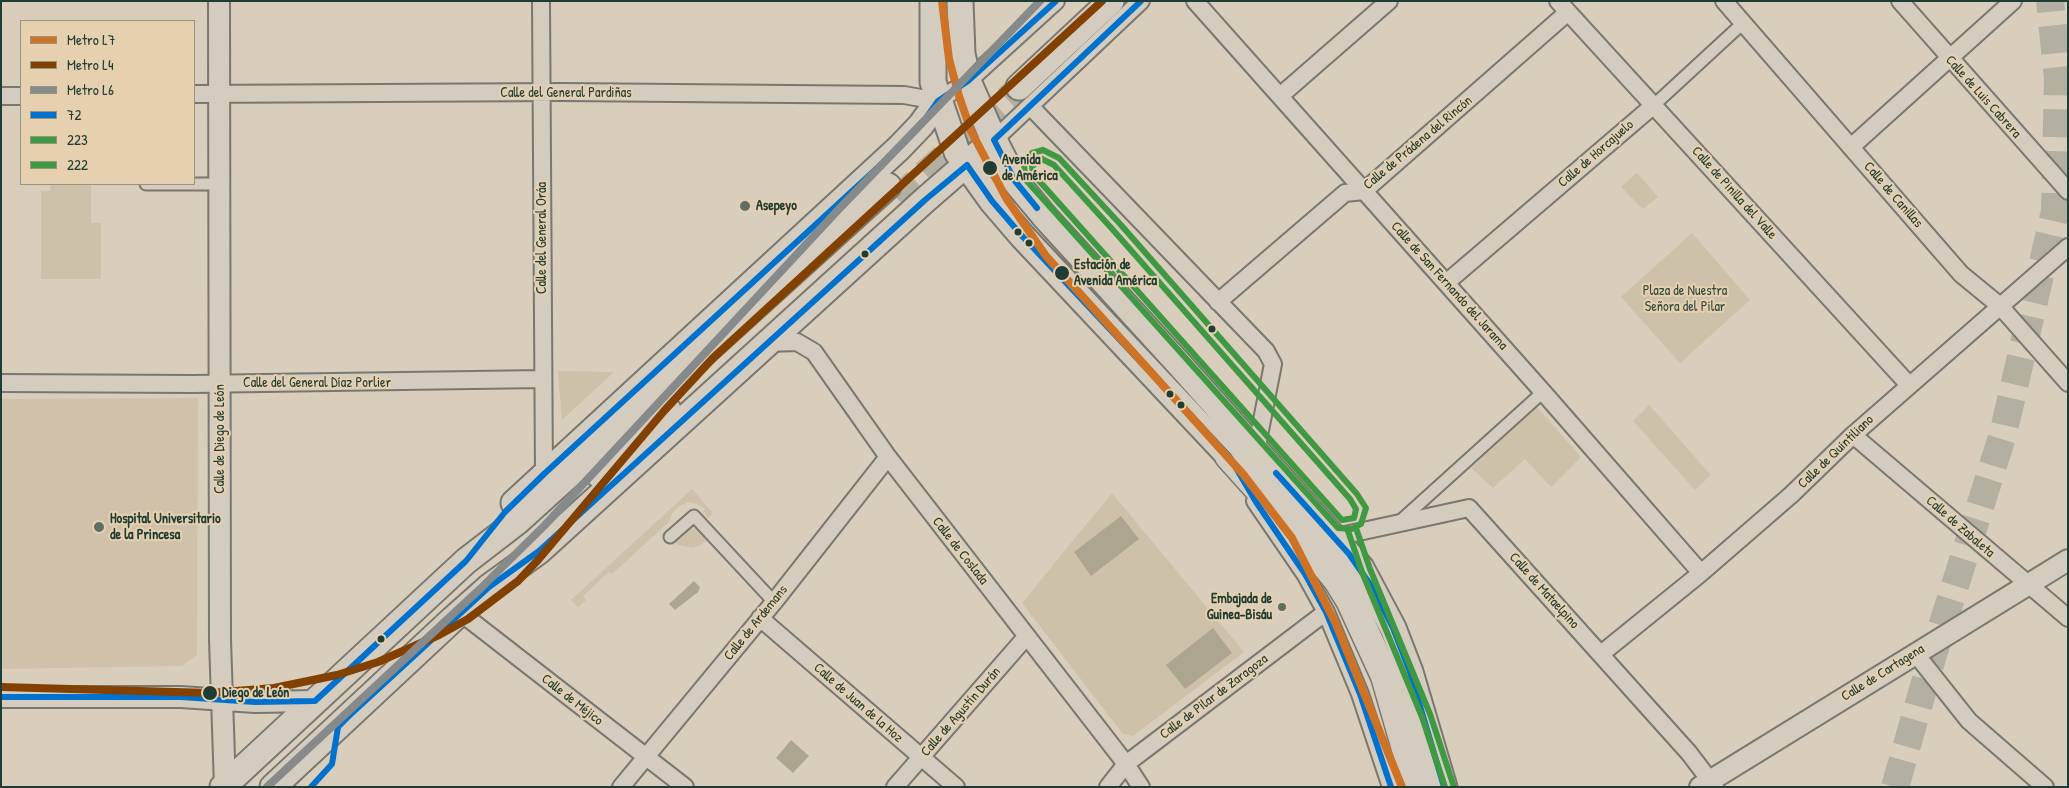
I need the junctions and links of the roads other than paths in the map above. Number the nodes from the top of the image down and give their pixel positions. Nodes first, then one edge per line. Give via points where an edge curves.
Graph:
1 (219, 1) edge
2 (540, 1) edge
3 (933, 1) edge
4 (960, 1) edge
5 (1056, 1) edge
6 (1088, 1) edge
7 (1111, 1) edge
8 (1141, 1) edge
9 (1195, 1) edge
10 (1389, 1) edge
11 (1724, 1) edge
12 (1900, 1) edge
13 (2014, 1) edge
14 (1563, 7) edge
15 (1743, 23) junction
16 (1949, 59) junction
17 (968, 81) junction
18 (1019, 89) junction
19 (540, 93) junction
20 (195, 94) edge
21 (220, 94) junction
22 (1, 96) edge
23 (20, 96) edge
24 (1280, 96) junction
25 (938, 101) junction
26 (1654, 105) junction
27 (994, 140) junction
28 (1851, 147) junction
29 (967, 165) junction
30 (195, 184) edge
31 (220, 184) junction
32 (1364, 191) junction
33 (2068, 191) edge
34 (2068, 247) edge
35 (1446, 283) junction
36 (1218, 302) junction
37 (2000, 306) junction
38 (767, 343) junction
39 (543, 379) junction
40 (1, 383) edge
41 (2068, 383) edge
42 (220, 384) junction
43 (1909, 385) junction
44 (1543, 392) junction
45 (1852, 435) junction
46 (1256, 451) junction
47 (1229, 456) junction
48 (888, 457) junction
49 (544, 474) junction
50 (1397, 524) junction
51 (1331, 535) junction
52 (670, 537) dead end
53 (2068, 560) edge
54 (466, 561) junction
55 (1701, 573) junction
56 (2026, 584) junction
57 (489, 587) junction
58 (774, 602) junction
59 (1326, 612) junction
60 (460, 613) junction
61 (760, 618) junction
62 (2068, 618) edge
63 (1026, 637) junction
64 (1915, 653) junction
65 (1602, 654) junction
66 (1, 697) edge
67 (223, 700) junction
68 (315, 701) junction
69 (646, 757) junction
70 (921, 757) junction
71 (1126, 764) junction
72 (1708, 785) edge
73 (224, 786) edge
74 (273, 787) edge
75 (621, 787) edge
76 (685, 787) edge
77 (895, 787) edge
78 (956, 787) edge
79 (1108, 787) edge
80 (1141, 787) edge
81 (1391, 787) edge
82 (1417, 787) edge
83 (1444, 787) edge
84 (2045, 787) edge

1 - 21 street, Calle de Diego de León
2 - 19 street, Calle del General Oráa
3 - 25 main road via 933,82
4 - 17 main road via 962,54
5 - 17 street
6 - 18 main road
7 - 18 main road
8 - 18 street
9 - 24 street, Calle de San Fernando del Jarama
10 - 24 street
11 - 15 street, Calle de Canillas
12 - 16 street, Calle de Luis Cabrera
13 - 16 street
14 - 26 street, Calle de Pinilla del Valle
14 - 32 street, Calle de Prádena del Rincón
15 - 26 street, Calle de Horcajuelo
15 - 28 street, Calle de Canillas
16 - 28 street
16 - 33 street, Calle de Luis Cabrera
17 - 25 street
17 - 27 main road
18 - 27 street
18 - 36 street
19 - 21 street, Calle del General Pardiñas
19 - 25 street, Calle del General Pardiñas via 904,95
19 - 39 street, Calle del General Oráa
20 - 21 street, Calle del General Pardiñas
21 - 31 street, Calle de Diego de León
22 - 23 street
24 - 32 street, Calle de San Fernando del Jarama
25 - 29 main road via 957,152
25 - 49 main road via 899,148
26 - 35 street, Calle de Horcajuelo
26 - 43 street, Calle de Pinilla del Valle
27 - 29 main road
27 - 46 main road via 1015,181 1045,217
28 - 37 street, Calle de Canillas via 1961,274
29 - 38 main road
29 - 47 main road via 1023,237
30 - 31 street
31 - 42 street, Calle de Diego de León
32 - 35 street, Calle de San Fernando del Jarama
32 - 36 street, Calle de Prádena del Rincón via 1345,193
34 - 37 street, Calle de Quintiliano
35 - 44 street, Calle de San Fernando del Jarama
36 - 46 street via 1266,351 1272,364
37 - 41 street, Calle de Canillas
37 - 43 street, Calle de Quintiliano
38 - 48 street, Calle de Coslada via 797,342 814,352
38 - 57 main road via 539,551
39 - 42 street, Calle del General Díaz Porlier
39 - 49 street, Calle del General Oráa
40 - 42 street, Calle del General Díaz Porlier
42 - 67 street, Calle de Diego de León
43 - 45 street, Calle de Quintiliano
44 - 50 street
44 - 55 street, Calle de San Fernando del Jarama
45 - 55 street, Calle de Quintiliano via 1791,495
45 - 56 street, Calle de Zabaleta
46 - 51 main road
47 - 59 street
47 - 82 highway via 1308,544 1350,600 1385,676
48 - 58 street, Calle de Ardemans
48 - 63 street, Calle de Coslada
49 - 54 main road via 505,512
50 - 51 street, Calle de Mataelpino
50 - 65 street, Calle de Mataelpino via 1469,508
51 - 83 main road via 1361,568 1393,628 1410,672
52 - 58 street via 694,516
53 - 56 street, Calle de Cartagena
54 - 57 main road via 518,521 892,192 528,539
54 - 68 main road
55 - 65 street, Calle de Quintiliano
56 - 62 street, Calle de Zabaleta
56 - 64 street, Calle de Cartagena
57 - 60 main road
58 - 61 street, Calle de Ardemans
59 - 71 street, Calle de Pilar de Zaragoza
59 - 81 street via 1360,694
60 - 69 street, Calle de Méjico
60 - 74 main road
61 - 69 street, Calle de Ardemans
61 - 70 street, Calle de Juan de la Hoz
63 - 70 street, Calle de Agustín Durán
63 - 71 street, Calle de Coslada
64 - 72 street, Calle de Cartagena
64 - 84 street via 1969,721
65 - 72 street, Calle de Mataelpino
66 - 67 street via 117,696
67 - 68 street
67 - 73 street, Calle de Diego de León
68 - 73 main road
69 - 75 street, Calle de Ardemans
69 - 76 street, Calle de Méjico
70 - 77 street, Calle de Agustín Durán
70 - 78 street, Calle de Juan de la Hoz
71 - 79 street, Calle de Pilar de Zaragoza
71 - 80 street, Calle de Coslada

